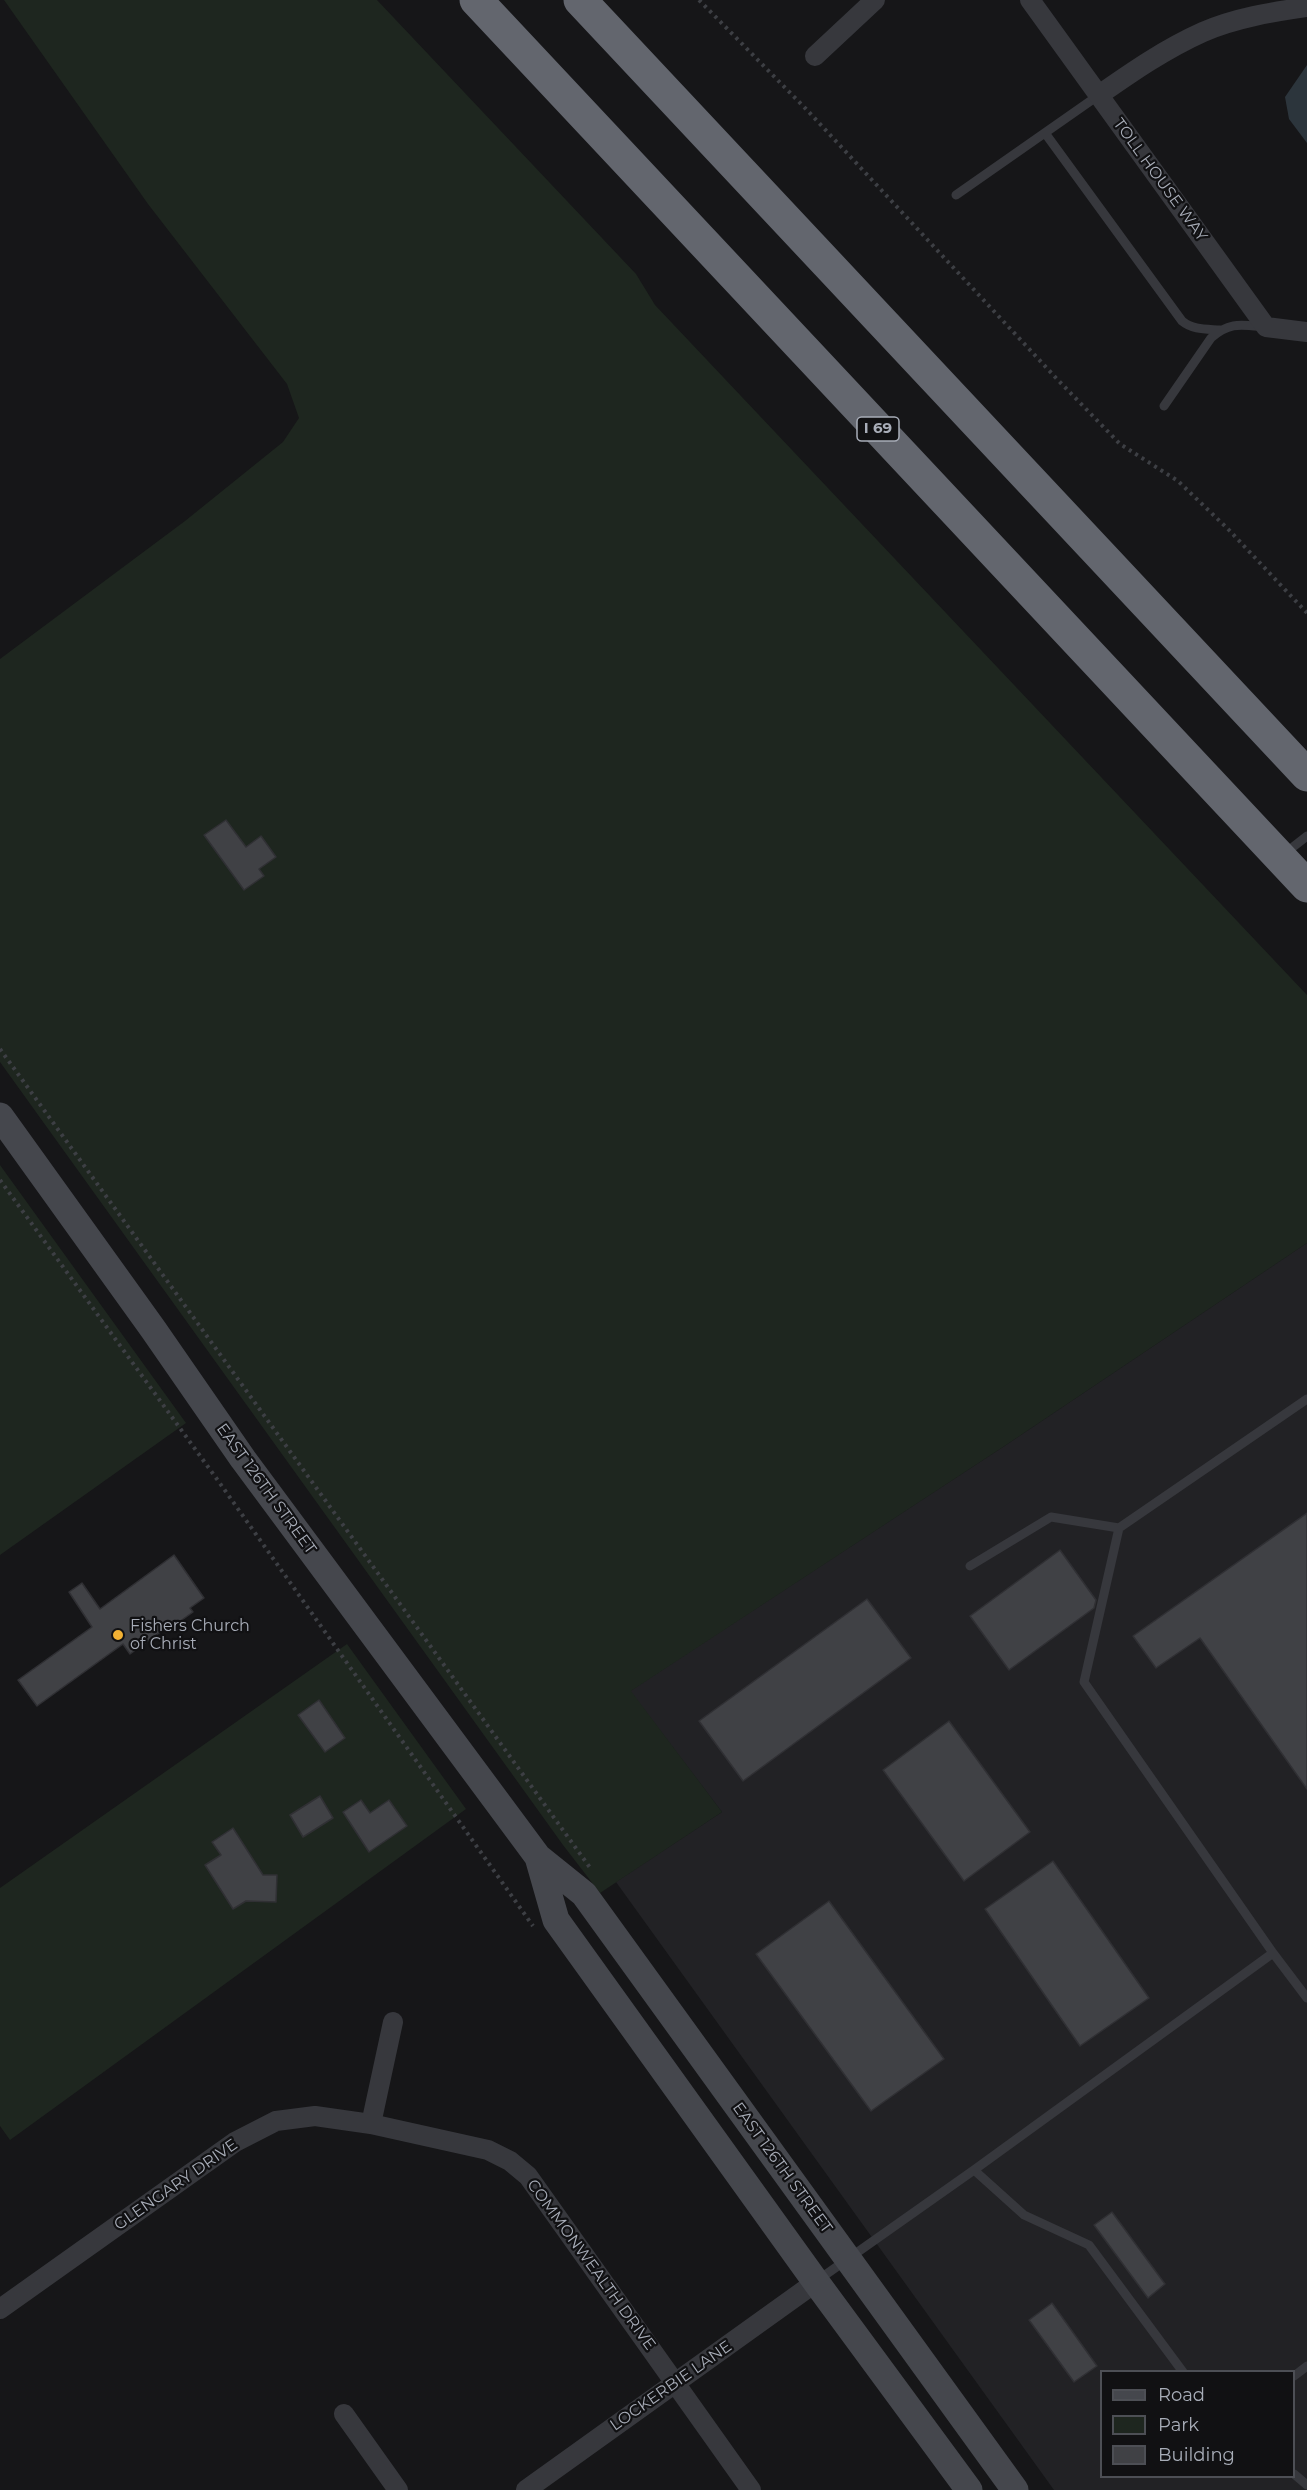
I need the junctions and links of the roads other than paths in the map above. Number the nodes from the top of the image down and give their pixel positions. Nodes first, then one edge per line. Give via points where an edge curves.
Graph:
1 (476, 0) edge
2 (580, 0) edge
3 (875, 0) edge
4 (1030, 0) edge
5 (1307, 7) edge
6 (815, 56) dead end
7 (1099, 95) junction
8 (1045, 133) junction
9 (956, 195) dead end
10 (1266, 327) junction
11 (1220, 330) junction
12 (1307, 332) edge
13 (1164, 406) dead end
14 (1307, 775) edge
15 (1307, 836) edge
16 (1280, 857) junction
17 (1307, 886) edge
18 (0, 1116) edge
19 (1307, 1399) edge
20 (1119, 1528) junction
21 (970, 1566) dead end
22 (538, 1857) junction
23 (1273, 1953) junction
24 (1307, 1998) edge
25 (393, 2022) dead end
26 (371, 2124) junction
27 (974, 2170) junction
28 (848, 2260) junction
29 (816, 2282) junction
30 (0, 2309) edge
31 (1182, 2370) edge
32 (676, 2383) junction
33 (344, 2414) dead end
34 (1295, 2476) edge
35 (1307, 2485) edge
36 (398, 2490) edge
37 (526, 2490) edge
38 (751, 2490) edge
39 (969, 2490) edge
40 (1015, 2490) edge

1 - 16 highway, I 69
2 - 14 highway
3 - 6 street
4 - 7 street, TOLL HOUSE WAY
5 - 7 street via 1203,32 1164,51
7 - 8 lane
7 - 10 street, TOLL HOUSE WAY
8 - 9 lane
8 - 11 lane via 1182,321 1189,327
10 - 11 lane via 1231,325
10 - 12 street
11 - 13 lane
15 - 16 lane
16 - 17 highway, I 69
18 - 22 main road, EAST 126TH STREET via 243,1460
19 - 20 lane
20 - 21 lane via 1051,1517
20 - 23 lane via 1084,1682
22 - 28 main road, EAST 126TH STREET via 584,1894
22 - 29 main road, EAST 126TH STREET via 556,1920
23 - 24 lane
23 - 27 lane
25 - 26 street
26 - 30 street, GLENGARY DRIVE via 294,2117 256,2130
26 - 32 street, COMMONWEALTH DRIVE via 488,2150 510,2160 528,2176
27 - 28 lane
27 - 31 lane via 1024,2215 1089,2245
28 - 29 lane
28 - 40 main road, EAST 126TH STREET
29 - 32 street, LOCKERBIE LANE
29 - 39 main road, EAST 126TH STREET
32 - 37 street, LOCKERBIE LANE
32 - 38 street, COMMONWEALTH DRIVE
33 - 36 street
34 - 35 lane

